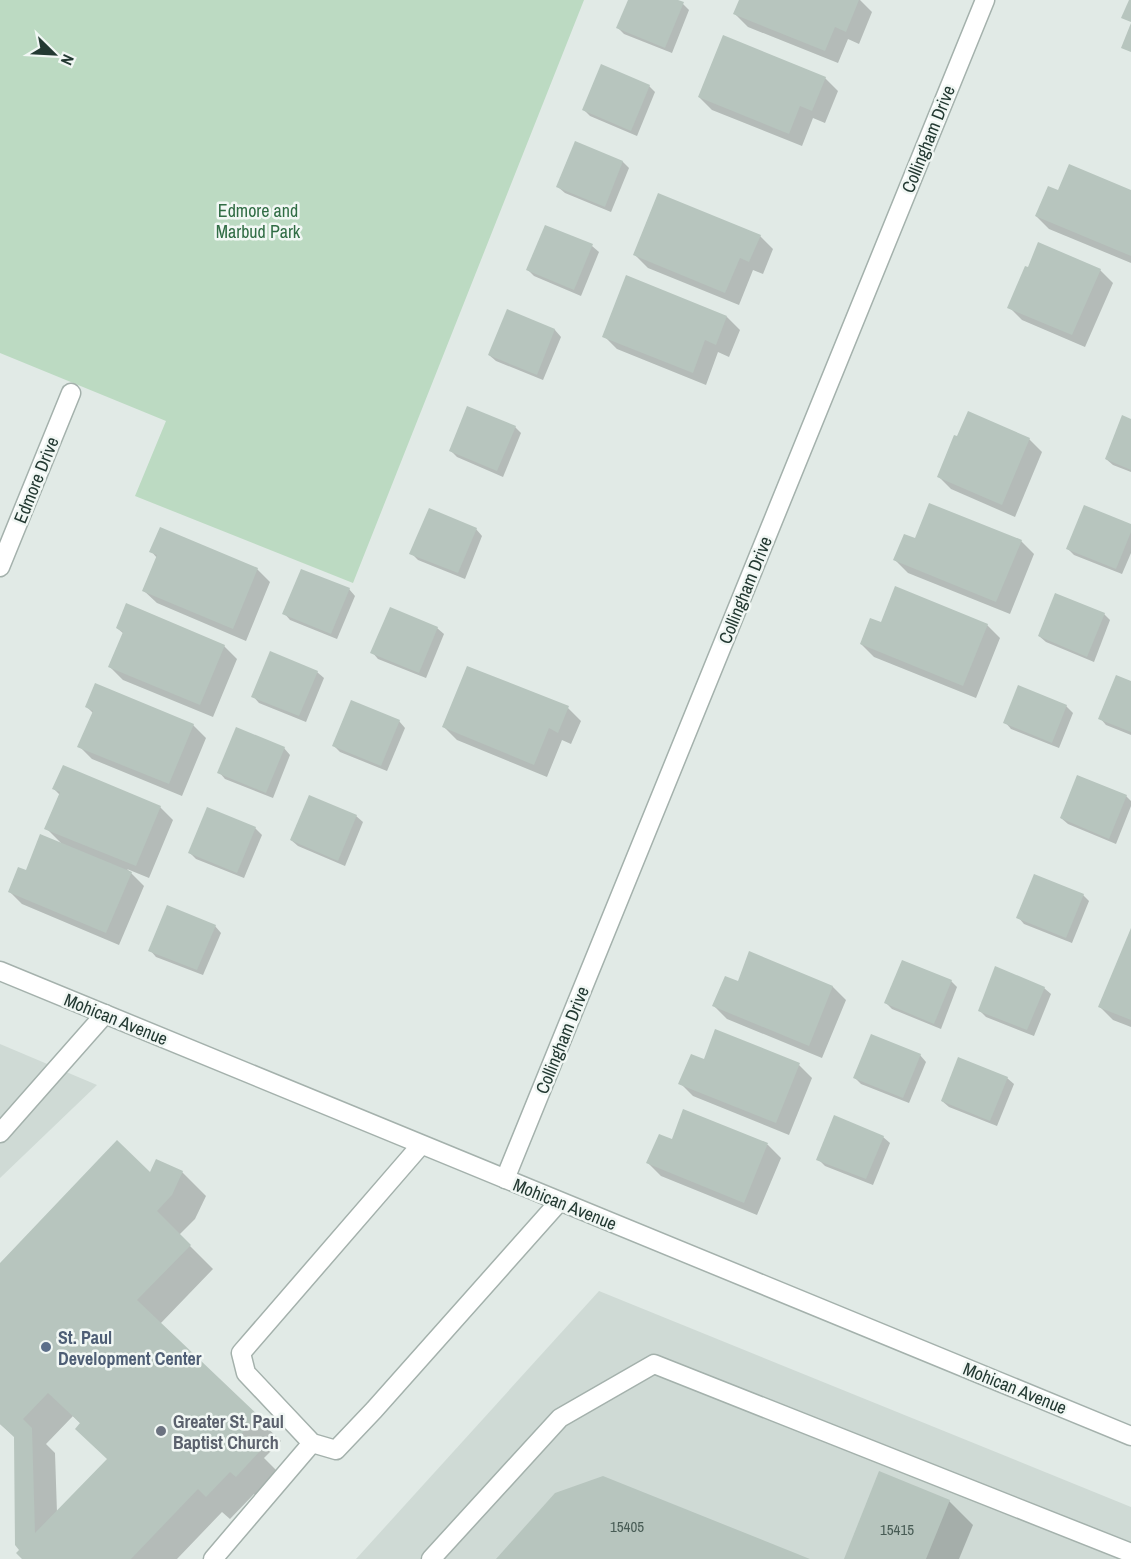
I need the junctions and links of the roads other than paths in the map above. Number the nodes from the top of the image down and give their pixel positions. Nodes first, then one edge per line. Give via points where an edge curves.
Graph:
1 (985, 0) edge
2 (71, 393) dead end
3 (0, 567) edge
4 (0, 971) edge
5 (105, 1014) junction
6 (0, 1132) edge
7 (421, 1145) junction
8 (505, 1179) junction
9 (559, 1202) junction
10 (1131, 1436) edge
11 (312, 1443) junction
12 (1131, 1553) edge
13 (213, 1559) edge
14 (431, 1559) edge

1 - 8 street, Collingham Drive
2 - 3 street, Edmore Drive
4 - 5 street, Mohican Avenue
5 - 6 street
5 - 7 street, Mohican Avenue
7 - 8 street, Mohican Avenue
7 - 11 street via 241,1353 246,1373
8 - 9 street, Mohican Avenue
9 - 10 street, Mohican Avenue
9 - 11 street via 336,1450
11 - 13 street
12 - 14 street via 654,1364 560,1418

